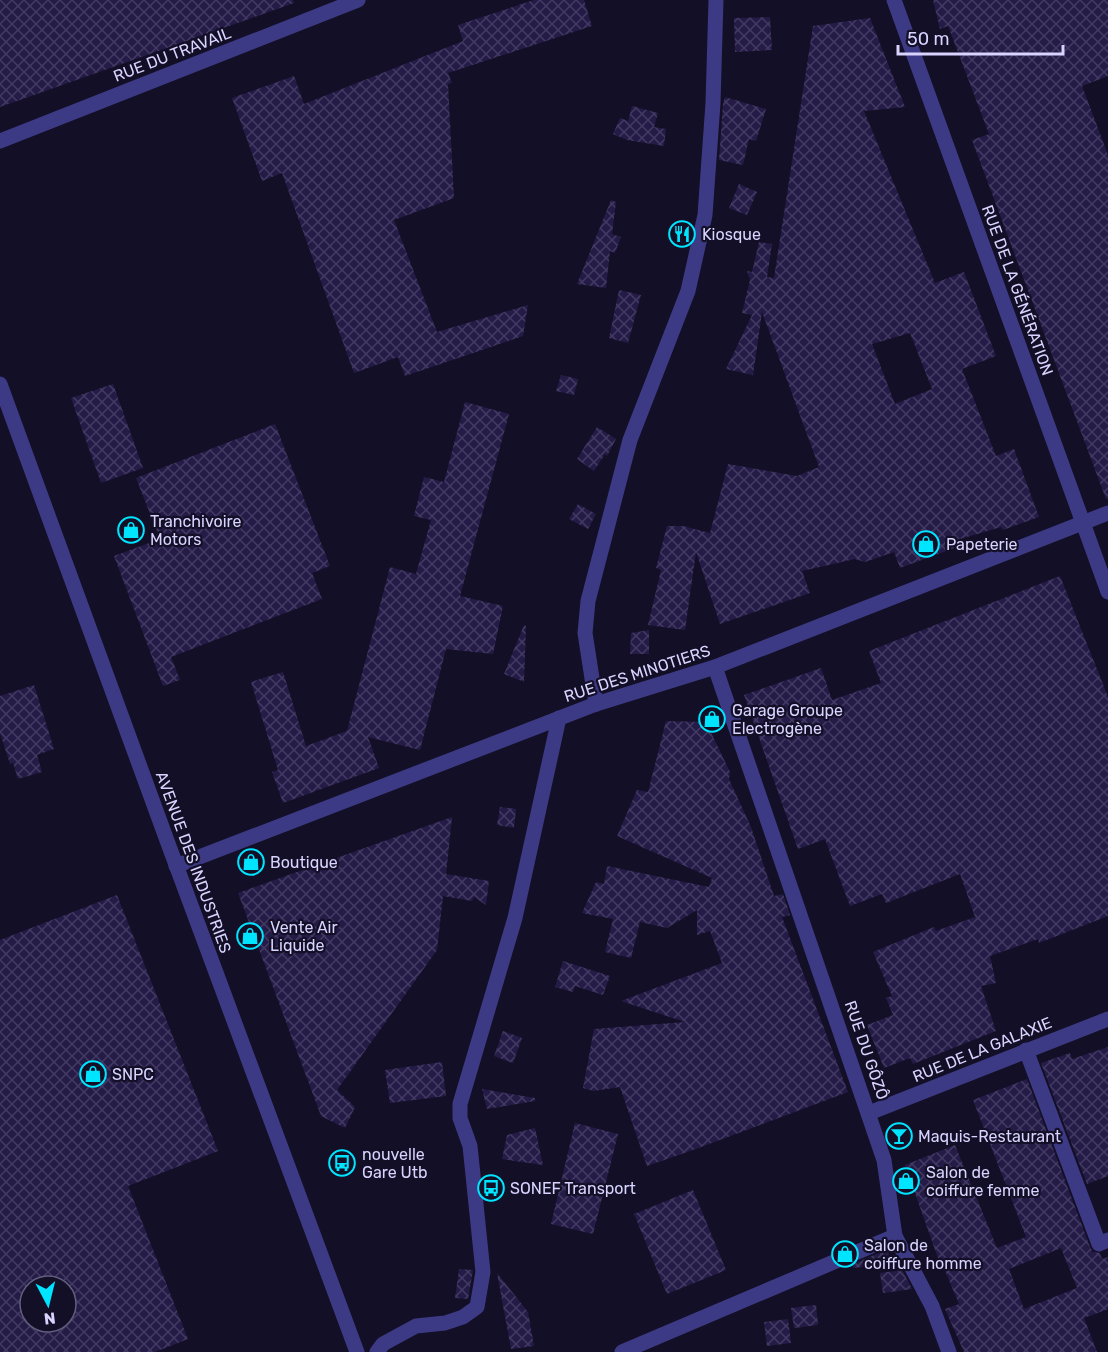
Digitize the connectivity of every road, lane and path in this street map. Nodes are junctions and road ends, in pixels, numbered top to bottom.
1 (358, 0) edge
2 (716, 0) edge
3 (894, 0) edge
4 (0, 141) edge
5 (0, 384) edge
6 (1108, 513) edge
7 (1083, 522) junction
8 (1108, 592) edge
9 (715, 667) junction
10 (596, 704) junction
11 (559, 718) junction
12 (176, 866) junction
13 (1108, 1019) edge
14 (1026, 1050) junction
15 (869, 1113) junction
16 (895, 1236) junction
17 (1108, 1240) edge
18 (357, 1352) edge
19 (377, 1352) edge
20 (621, 1352) edge
21 (949, 1352) edge

1 - 4 street, RUE DU TRAVAIL
2 - 10 street
3 - 7 street, RUE DE LA GÉNÉRATION
5 - 12 street, AVENUE DES INDUSTRIES
6 - 7 street, RUE DES MINOTIERS
7 - 8 street, RUE DE LA GÉNÉRATION
7 - 9 street, RUE DES MINOTIERS
9 - 10 street, RUE DES MINOTIERS
9 - 15 street, RUE DU GÔZÔ
10 - 11 street, RUE DES MINOTIERS
11 - 12 street, RUE DES MINOTIERS
11 - 19 street
12 - 18 street, AVENUE DES INDUSTRIES
13 - 14 street, RUE DE LA GALAXIE
14 - 15 street, RUE DE LA GALAXIE
14 - 17 street
15 - 16 street, RUE DU GÔZÔ
16 - 20 street
16 - 21 street, RUE DU GÔZÔ

